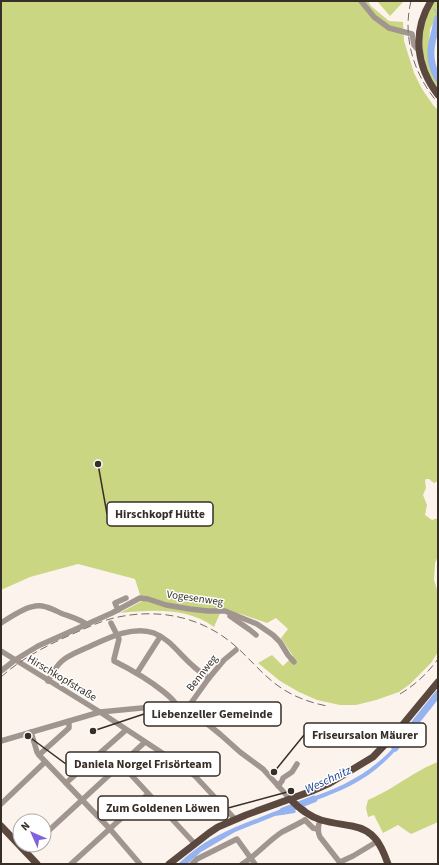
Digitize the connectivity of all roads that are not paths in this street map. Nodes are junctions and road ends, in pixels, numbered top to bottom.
1 (361, 1) edge
2 (430, 3) edge
3 (419, 51) junction
4 (438, 95) edge
5 (126, 598) dead end
6 (118, 610) junction
7 (230, 613) junction
8 (1, 623) edge
9 (111, 623) dead end
10 (86, 624) junction
11 (117, 635) junction
12 (256, 635) dead end
13 (160, 637) junction
14 (236, 650) dead end
15 (1, 652) edge
16 (15, 660) junction
17 (294, 662) dead end
18 (1, 671) edge
19 (137, 672) junction
20 (209, 678) junction
21 (48, 681) junction
22 (438, 682) edge
23 (177, 706) junction
24 (186, 710) junction
25 (100, 712) junction
26 (69, 721) junction
27 (126, 730) junction
28 (31, 732) junction
29 (1, 741) edge
30 (145, 742) junction
31 (40, 755) junction
32 (45, 762) junction
33 (121, 764) junction
34 (297, 764) dead end
35 (66, 783) junction
36 (278, 786) junction
37 (148, 794) junction
38 (304, 796) junction
39 (82, 800) junction
40 (291, 800) junction
41 (1, 804) edge
42 (305, 814) junction
43 (235, 819) junction
44 (320, 820) junction
45 (1, 826) edge
46 (52, 828) edge
47 (110, 829) junction
48 (317, 829) junction
49 (12, 838) edge
50 (378, 841) junction
51 (195, 844) junction
52 (26, 853) edge
53 (251, 858) junction
54 (340, 863) edge
55 (37, 864) edge
56 (71, 864) edge
57 (140, 864) edge
58 (169, 864) edge
59 (192, 864) edge
60 (242, 864) edge
61 (255, 864) edge
62 (388, 864) edge

1 - 3 street
2 - 3 main road
3 - 4 main road
5 - 6 street
6 - 7 street, Vogesenweg
6 - 10 street
7 - 12 street
7 - 17 street, Vogesenweg
8 - 10 street
9 - 11 street
10 - 16 street
11 - 13 street
11 - 19 street
11 - 21 street
13 - 19 street
13 - 20 street
14 - 20 street, Bennweg
15 - 16 street, Hirschkopfstraße
16 - 18 street
16 - 21 street, Hirschkopfstraße
19 - 23 street
20 - 24 street, Bennweg
21 - 25 street, Hirschkopfstraße
22 - 38 main road
23 - 24 street
23 - 25 street
24 - 36 street
25 - 26 street
25 - 27 street, Hirschkopfstraße
26 - 28 street
26 - 31 street
27 - 30 street, Hirschkopfstraße
27 - 35 street
28 - 29 street
28 - 31 street
30 - 33 street
30 - 43 street, Hirschkopfstraße
31 - 32 street
32 - 35 street
32 - 41 street
33 - 37 street
33 - 39 street
34 - 36 street
35 - 39 street
36 - 40 street
37 - 47 street
37 - 51 street
38 - 40 main road
38 - 42 main road
39 - 46 street
39 - 47 street
40 - 42 main road
40 - 43 main road
42 - 44 main road
42 - 48 street
42 - 53 street
43 - 51 main road
44 - 48 street
44 - 50 main road
45 - 49 main road
47 - 56 street
47 - 57 street
48 - 54 street
50 - 54 street
50 - 62 main road
51 - 58 main road
52 - 55 main road
53 - 59 street
53 - 60 street
53 - 61 street

